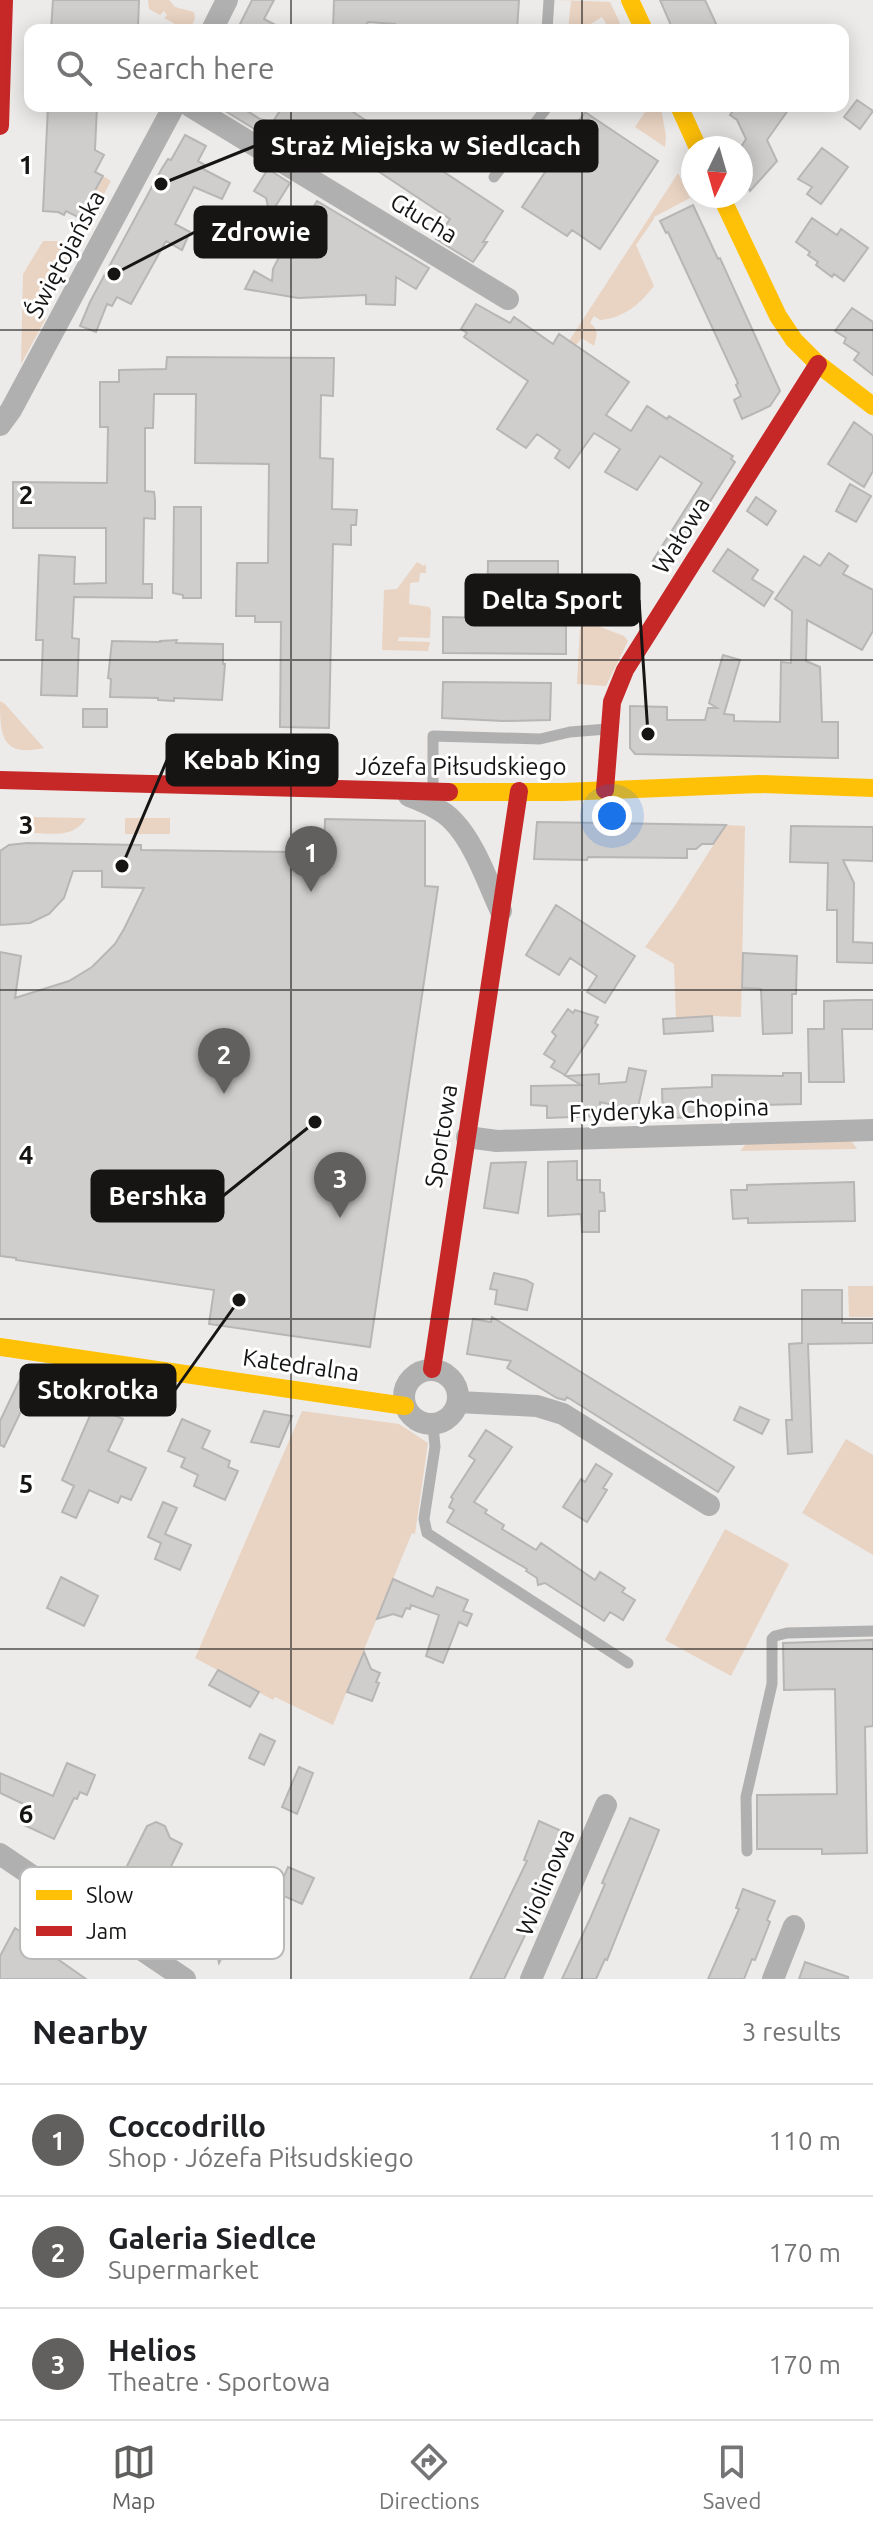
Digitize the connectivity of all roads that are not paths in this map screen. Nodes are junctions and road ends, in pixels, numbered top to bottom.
1 (4, 0) edge
2 (549, 0) edge
3 (630, 0) edge
4 (225, 1) edge
5 (215, 24) edge
6 (547, 24) edge
7 (639, 24) edge
8 (171, 112) edge
9 (200, 112) edge
10 (543, 112) edge
11 (682, 112) edge
12 (0, 126) edge
13 (693, 136) edge
14 (494, 177) dead end
15 (727, 208) edge
16 (508, 299) dead end
17 (818, 364) junction
18 (873, 406) edge
19 (0, 425) edge
20 (608, 729) junction
21 (0, 780) edge
22 (873, 788) edge
23 (605, 790) junction
24 (433, 791) junction
25 (519, 791) junction
26 (397, 792) junction
27 (501, 911) junction
28 (873, 1130) edge
29 (467, 1137) junction
30 (0, 1347) edge
31 (432, 1369) junction
32 (458, 1402) junction
33 (405, 1406) junction
34 (433, 1425) junction
35 (709, 1505) dead end
36 (873, 1631) edge
37 (628, 1663) dead end
38 (606, 1805) dead end
39 (747, 1851) dead end
40 (0, 1854) edge
41 (20, 1868) edge
42 (794, 1926) dead end
43 (155, 1959) edge
44 (185, 1979) edge
45 (531, 1979) edge
46 (773, 1979) edge

1 - 12 street
2 - 6 lane
3 - 7 street
4 - 5 street
8 - 19 street, Świętojańska
9 - 16 street, Głucha
10 - 14 lane
11 - 13 street
15 - 17 street
17 - 18 street
17 - 20 street, Wałowa
20 - 23 street, Wałowa
20 - 24 lane
21 - 26 street, Józefa Piłsudskiego
22 - 23 street, Józefa Piłsudskiego
23 - 25 street, Józefa Piłsudskiego
24 - 25 street, Józefa Piłsudskiego
24 - 26 street, Józefa Piłsudskiego
25 - 27 street, Sportowa
26 - 27 street
27 - 29 street, Sportowa
28 - 29 street, Fryderyka Chopina
29 - 31 street, Sportowa
30 - 33 street, Katedralna
31 - 32 street
31 - 33 street
32 - 34 street
32 - 35 street
33 - 34 street
34 - 37 lane
36 - 39 lane
38 - 45 street, Wiolinowa
40 - 41 street
42 - 46 street
43 - 44 street

